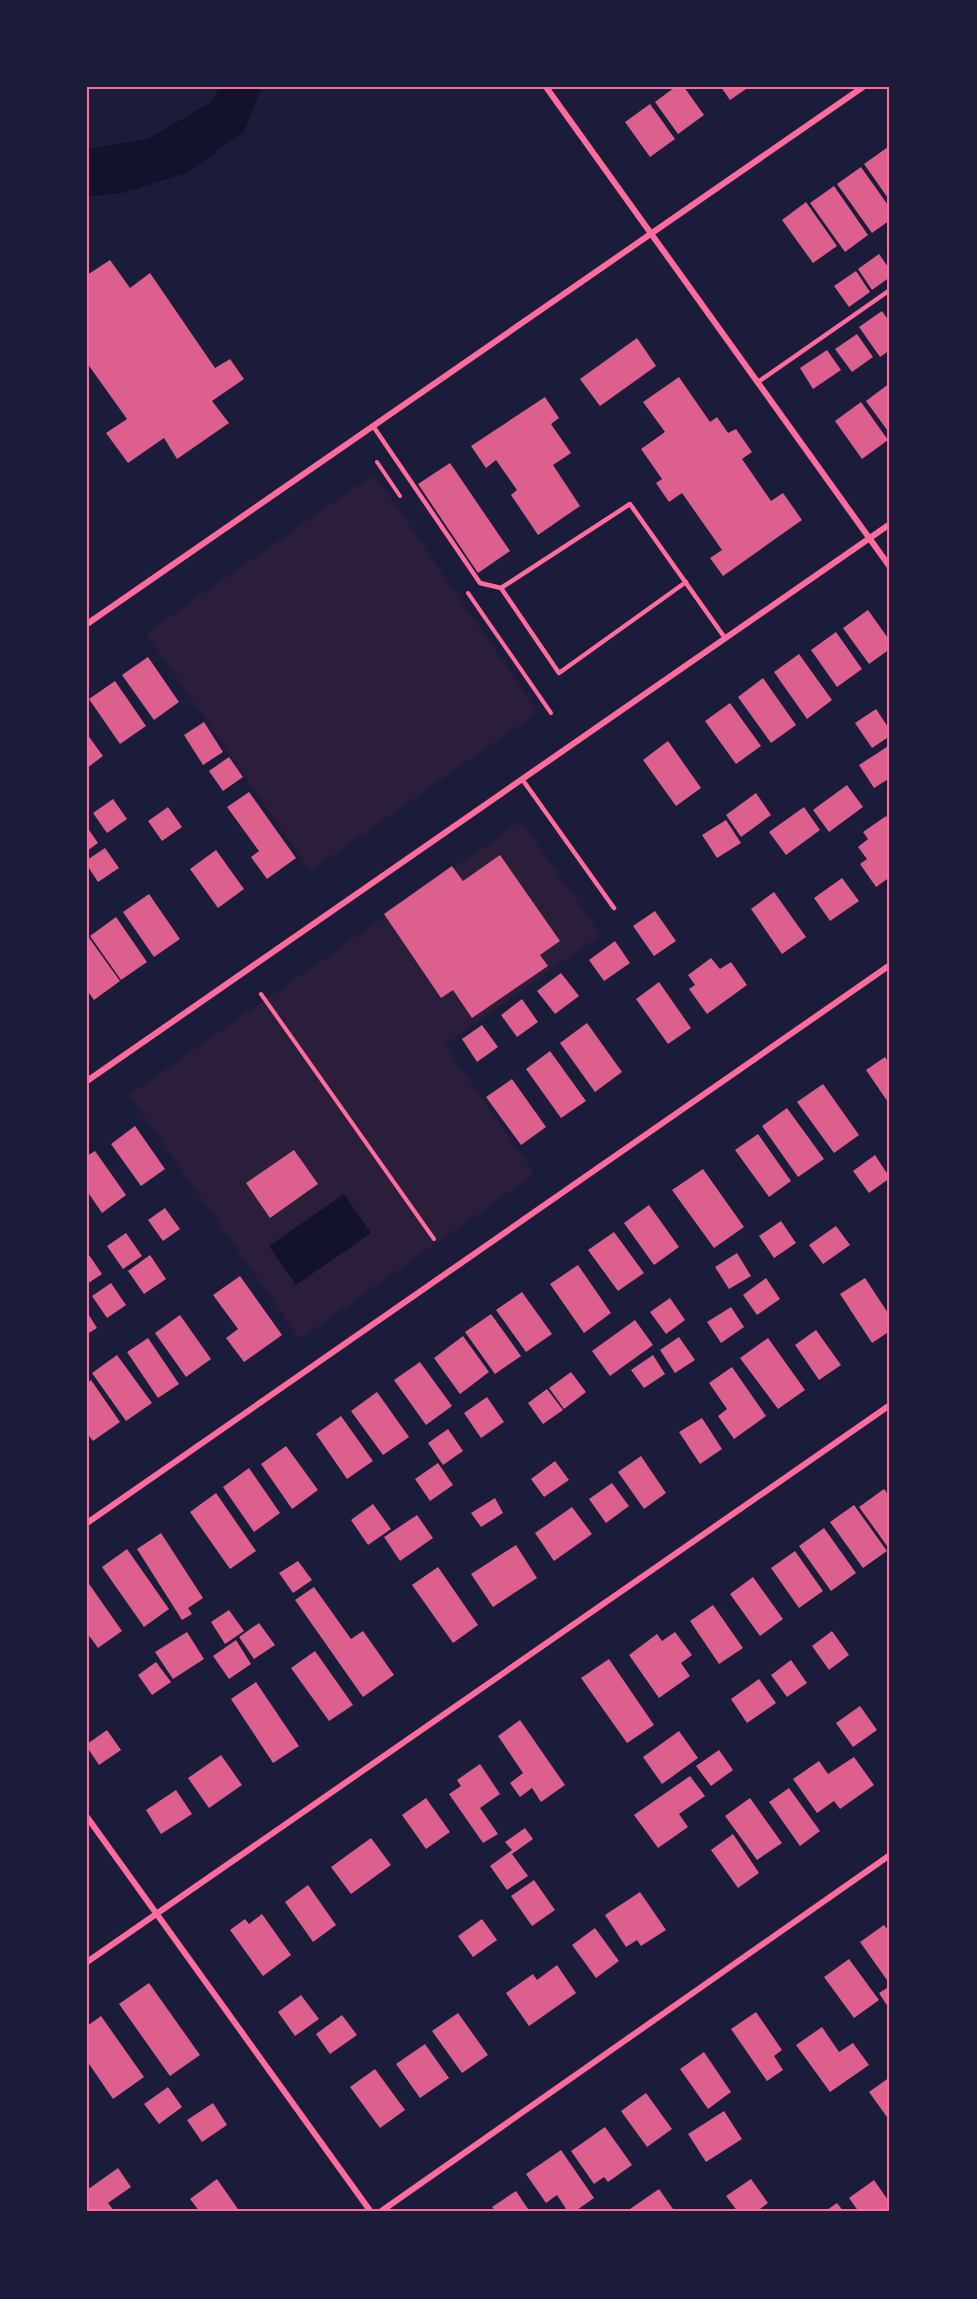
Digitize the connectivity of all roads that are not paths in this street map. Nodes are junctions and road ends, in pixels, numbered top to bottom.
1 (546, 87) edge
2 (863, 87) edge
3 (651, 234) junction
4 (890, 290) edge
5 (758, 382) junction
6 (373, 426) junction
7 (890, 524) edge
8 (869, 538) junction
9 (890, 567) edge
10 (686, 582) junction
11 (501, 588) junction
12 (87, 624) edge
13 (725, 638) junction
14 (522, 779) junction
15 (614, 908) dead end
16 (890, 965) edge
17 (87, 1081) edge
18 (890, 1405) edge
19 (87, 1523) edge
20 (87, 1817) edge
21 (890, 1855) edge
22 (156, 1913) junction
23 (87, 1962) edge
24 (371, 2212) edge
25 (380, 2212) edge

1 - 3 street
2 - 3 street
3 - 5 street
3 - 6 street
4 - 5 lane
5 - 8 street
6 - 11 lane
6 - 12 street
7 - 8 street
8 - 9 street
8 - 13 street
10 - 11 lane
10 - 11 lane
10 - 13 lane
13 - 14 street
14 - 15 lane
14 - 17 street
16 - 19 street
18 - 22 street
20 - 22 street
21 - 25 street
22 - 23 street
22 - 24 street

